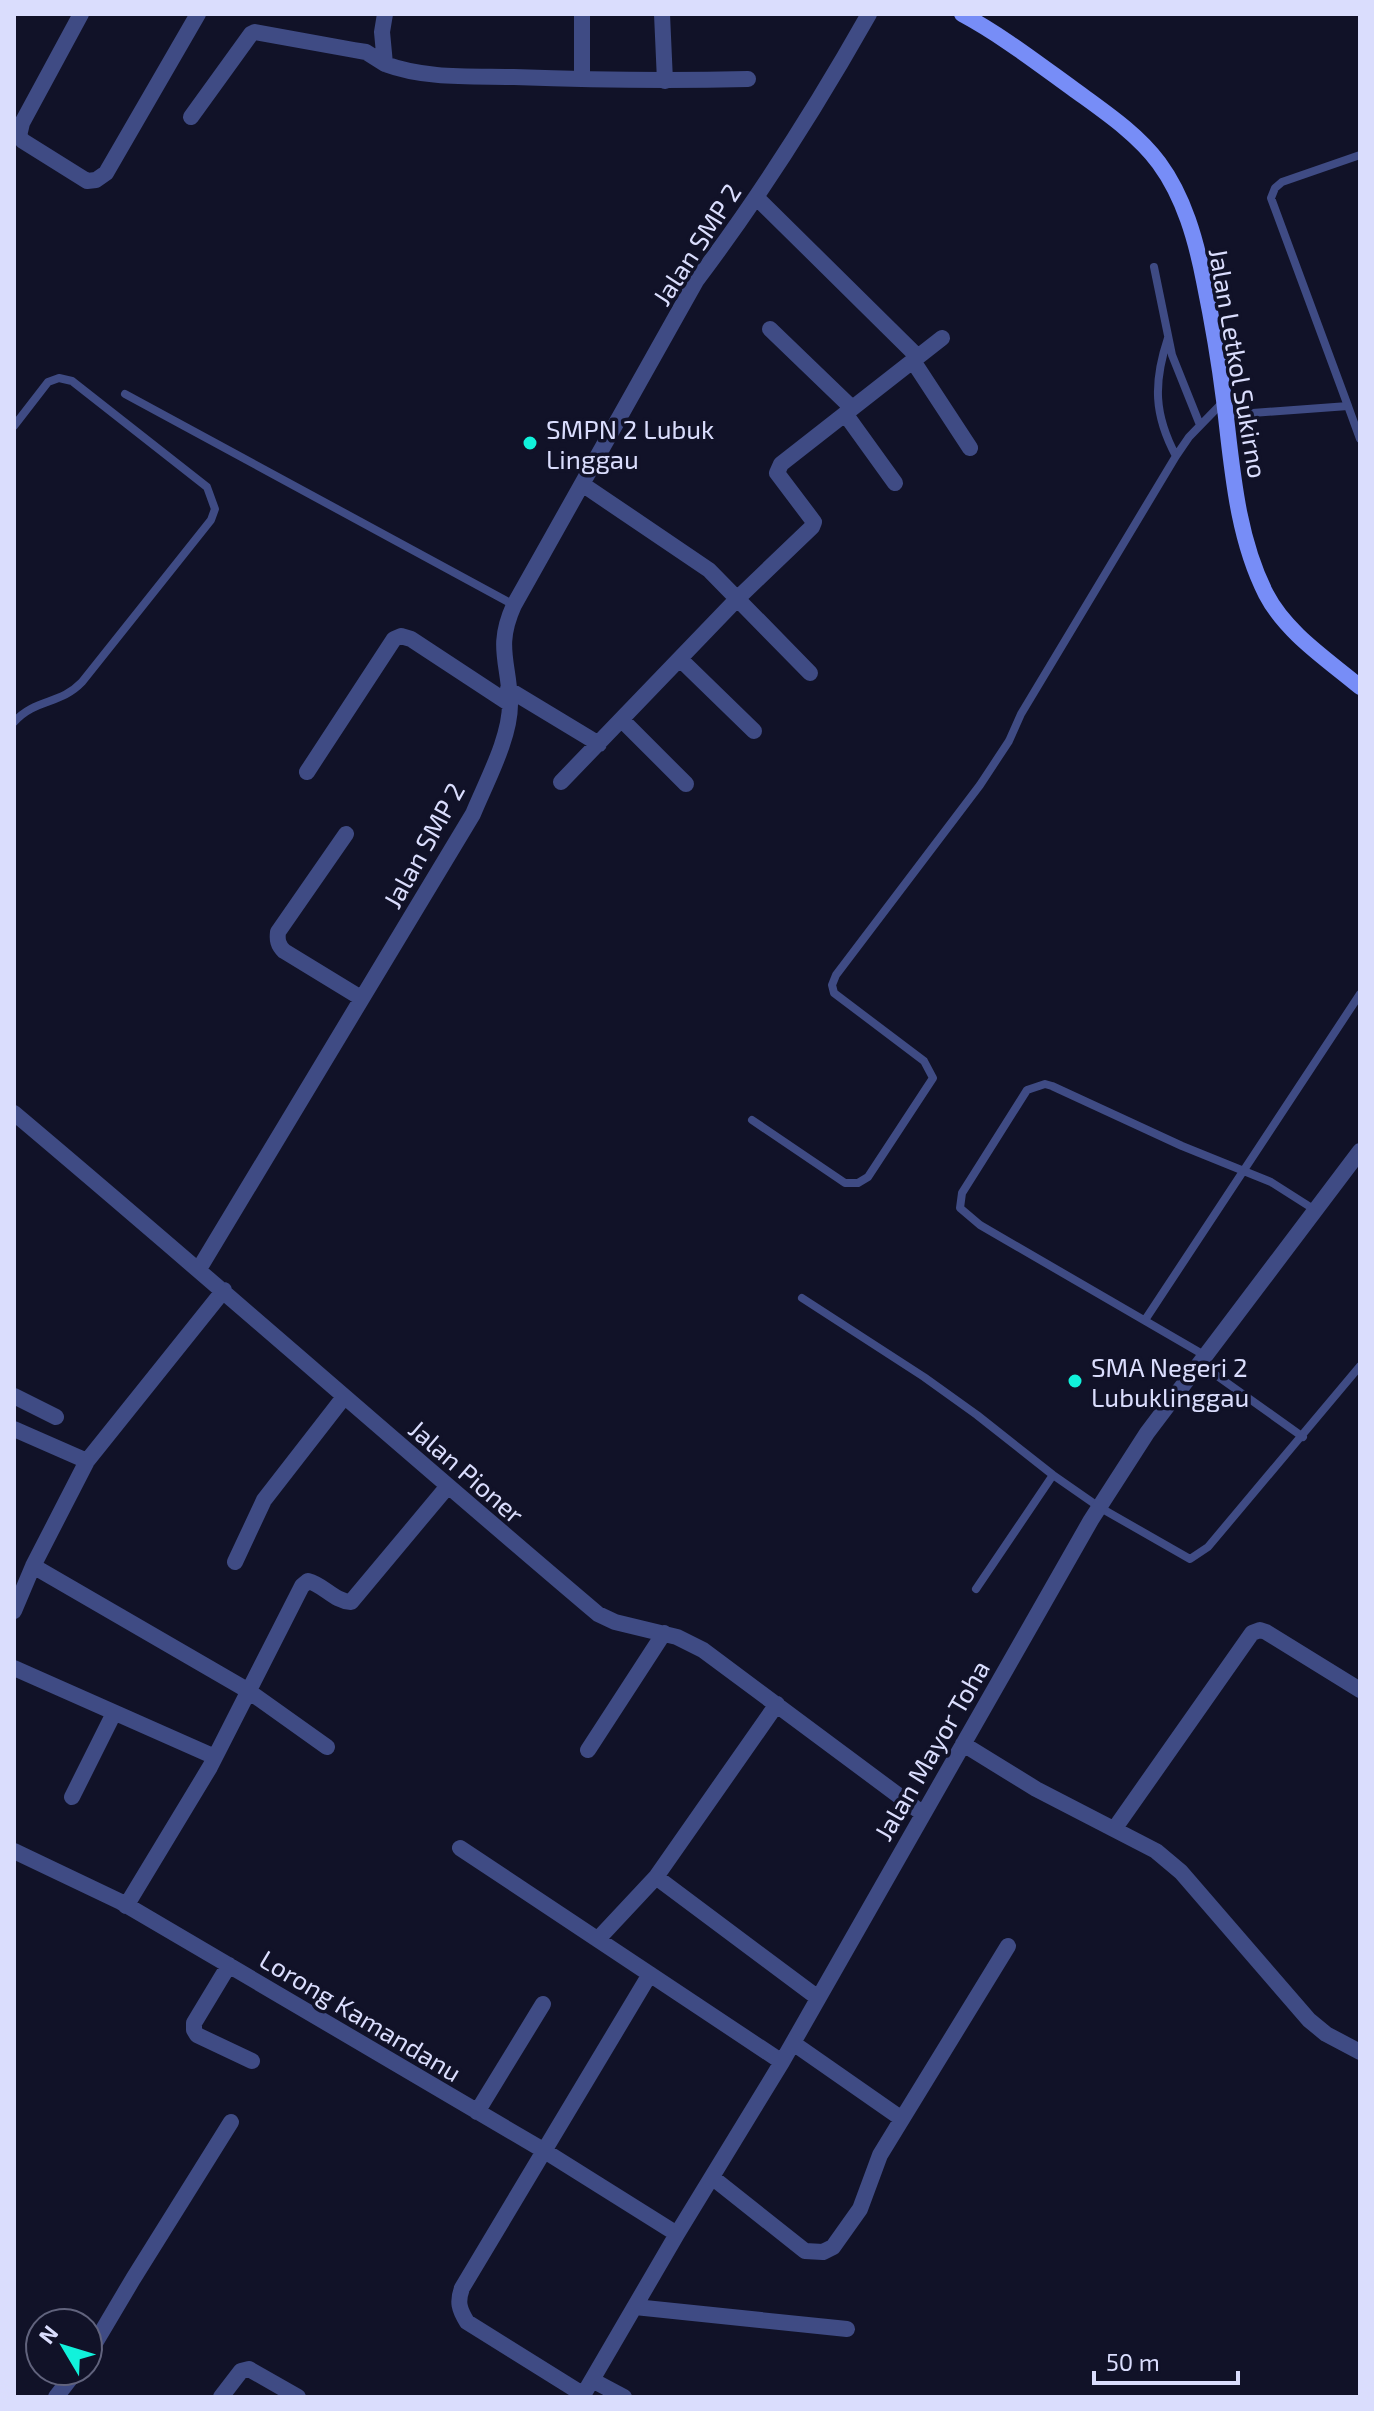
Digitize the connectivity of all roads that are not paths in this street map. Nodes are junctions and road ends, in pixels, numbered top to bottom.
1 (81, 14) edge
2 (198, 14) edge
3 (385, 14) edge
4 (582, 14) edge
5 (662, 14) edge
6 (869, 14) edge
7 (962, 14) edge
8 (385, 64) junction
9 (582, 79) junction
10 (748, 79) dead end
11 (665, 81) junction
12 (191, 117) dead end
13 (1360, 155) edge
14 (756, 197) junction
15 (1154, 267) dead end
16 (770, 329) dead end
17 (1168, 337) junction
18 (942, 338) dead end
19 (916, 359) junction
20 (125, 394) dead end
21 (1348, 406) junction
22 (1225, 408) junction
23 (849, 411) junction
24 (1200, 425) junction
25 (14, 426) edge
26 (1360, 439) edge
27 (970, 448) dead end
28 (1176, 456) junction
29 (895, 483) dead end
30 (582, 484) junction
31 (739, 597) junction
32 (514, 605) junction
33 (681, 660) junction
34 (810, 673) dead end
35 (1360, 687) edge
36 (509, 696) junction
37 (622, 720) junction
38 (14, 722) edge
39 (754, 731) dead end
40 (599, 744) junction
41 (307, 772) dead end
42 (561, 782) dead end
43 (686, 784) dead end
44 (346, 834) dead end
45 (1360, 994) edge
46 (361, 998) junction
47 (14, 1113) edge
48 (752, 1120) dead end
49 (1360, 1151) edge
50 (1241, 1170) junction
51 (1316, 1211) junction
52 (199, 1269) junction
53 (224, 1290) junction
54 (802, 1298) dead end
55 (1145, 1320) junction
56 (1202, 1359) junction
57 (1360, 1366) edge
58 (14, 1396) edge
59 (344, 1397) junction
60 (56, 1417) dead end
61 (14, 1429) edge
62 (1303, 1437) junction
63 (87, 1461) junction
64 (1053, 1475) junction
65 (448, 1486) junction
66 (1099, 1507) junction
67 (235, 1562) dead end
68 (33, 1566) junction
69 (976, 1589) dead end
70 (14, 1611) edge
71 (664, 1633) junction
72 (14, 1668) edge
73 (247, 1690) junction
74 (1360, 1690) edge
75 (777, 1704) junction
76 (114, 1713) junction
77 (963, 1744) junction
78 (327, 1747) dead end
79 (588, 1750) dead end
80 (215, 1757) junction
81 (72, 1797) dead end
82 (922, 1813) junction
83 (1115, 1828) junction
84 (460, 1848) dead end
85 (14, 1851) edge
86 (656, 1877) junction
87 (126, 1906) junction
88 (598, 1939) junction
89 (1008, 1946) dead end
90 (229, 1965) junction
91 (650, 1974) junction
92 (818, 1998) junction
93 (543, 2004) dead end
94 (793, 2043) junction
95 (1360, 2052) edge
96 (252, 2061) dead end
97 (782, 2062) junction
98 (477, 2112) junction
99 (902, 2119) junction
100 (231, 2122) dead end
101 (543, 2150) junction
102 (713, 2178) junction
103 (677, 2234) junction
104 (635, 2307) junction
105 (104, 2329) edge
106 (847, 2329) dead end
107 (586, 2391) edge
108 (221, 2397) edge
109 (298, 2397) edge
110 (624, 2397) edge

1 - 2 street
3 - 8 street
4 - 9 street
5 - 11 street
6 - 14 street, Jalan SMP 2
7 - 22 main road, Jalan Letkol Sukirno
8 - 9 street
8 - 12 street
9 - 11 street
10 - 11 street
13 - 21 lane
14 - 19 street
14 - 30 street, Jalan SMP 2
15 - 17 lane
16 - 23 street
17 - 24 lane
17 - 28 lane
18 - 19 street
19 - 23 street
19 - 27 street
20 - 32 lane
21 - 22 lane
21 - 26 lane
22 - 24 lane
22 - 35 main road, Jalan Letkol Sukirno
23 - 29 street
23 - 31 street
24 - 28 lane
25 - 38 lane
28 - 48 lane
30 - 31 street
30 - 32 street, Jalan SMP 2
31 - 33 street
31 - 34 street
32 - 36 street, Jalan SMP 2
33 - 37 street
33 - 39 street
36 - 40 street
36 - 41 street
36 - 46 street, Jalan SMP 2
37 - 40 street
37 - 43 street
40 - 42 street
44 - 46 street
45 - 50 lane
46 - 52 street, Jalan SMP 2
47 - 52 street, Jalan Pioner
49 - 51 street, Jalan Mayor Toha
50 - 51 lane
50 - 55 lane
50 - 55 lane
51 - 56 street, Jalan Mayor Toha
52 - 53 street, Jalan Pioner
53 - 59 street, Jalan Pioner
53 - 63 street
54 - 64 lane
55 - 56 lane
56 - 62 lane
56 - 66 street, Jalan Mayor Toha
57 - 62 lane
58 - 60 street
59 - 65 street, Jalan Pioner
59 - 67 street
61 - 63 street
62 - 66 lane
63 - 68 street
64 - 66 lane
64 - 69 lane
65 - 71 street, Jalan Pioner
65 - 73 street
66 - 77 street, Jalan Mayor Toha
68 - 70 street
68 - 73 street
71 - 75 street, Jalan Pioner
71 - 79 street
72 - 76 street
73 - 78 street
73 - 80 street
74 - 83 street
75 - 82 street, Jalan Pioner
75 - 86 street
76 - 80 street
76 - 81 street
77 - 82 street, Jalan Mayor Toha
77 - 83 street
80 - 87 street
82 - 92 street, Jalan Mayor Toha
83 - 95 street
84 - 88 street
85 - 87 street, Lorong Kamandanu
86 - 88 street
86 - 92 street
87 - 90 street, Lorong Kamandanu
88 - 91 street
89 - 99 street
90 - 96 street
90 - 98 street, Lorong Kamandanu
91 - 97 street
91 - 101 street
92 - 94 street, Jalan Mayor Toha
93 - 98 street
94 - 97 street, Jalan Mayor Toha
94 - 99 street
97 - 102 street, Jalan Mayor Toha
98 - 101 street, Lorong Kamandanu
99 - 102 street
100 - 105 street
101 - 103 street, Lorong Kamandanu
101 - 107 street
102 - 103 street, Jalan Mayor Toha
103 - 104 street, Jalan Mayor Toha
104 - 106 street
104 - 107 street, Jalan Mayor Toha
107 - 110 street
108 - 109 street

